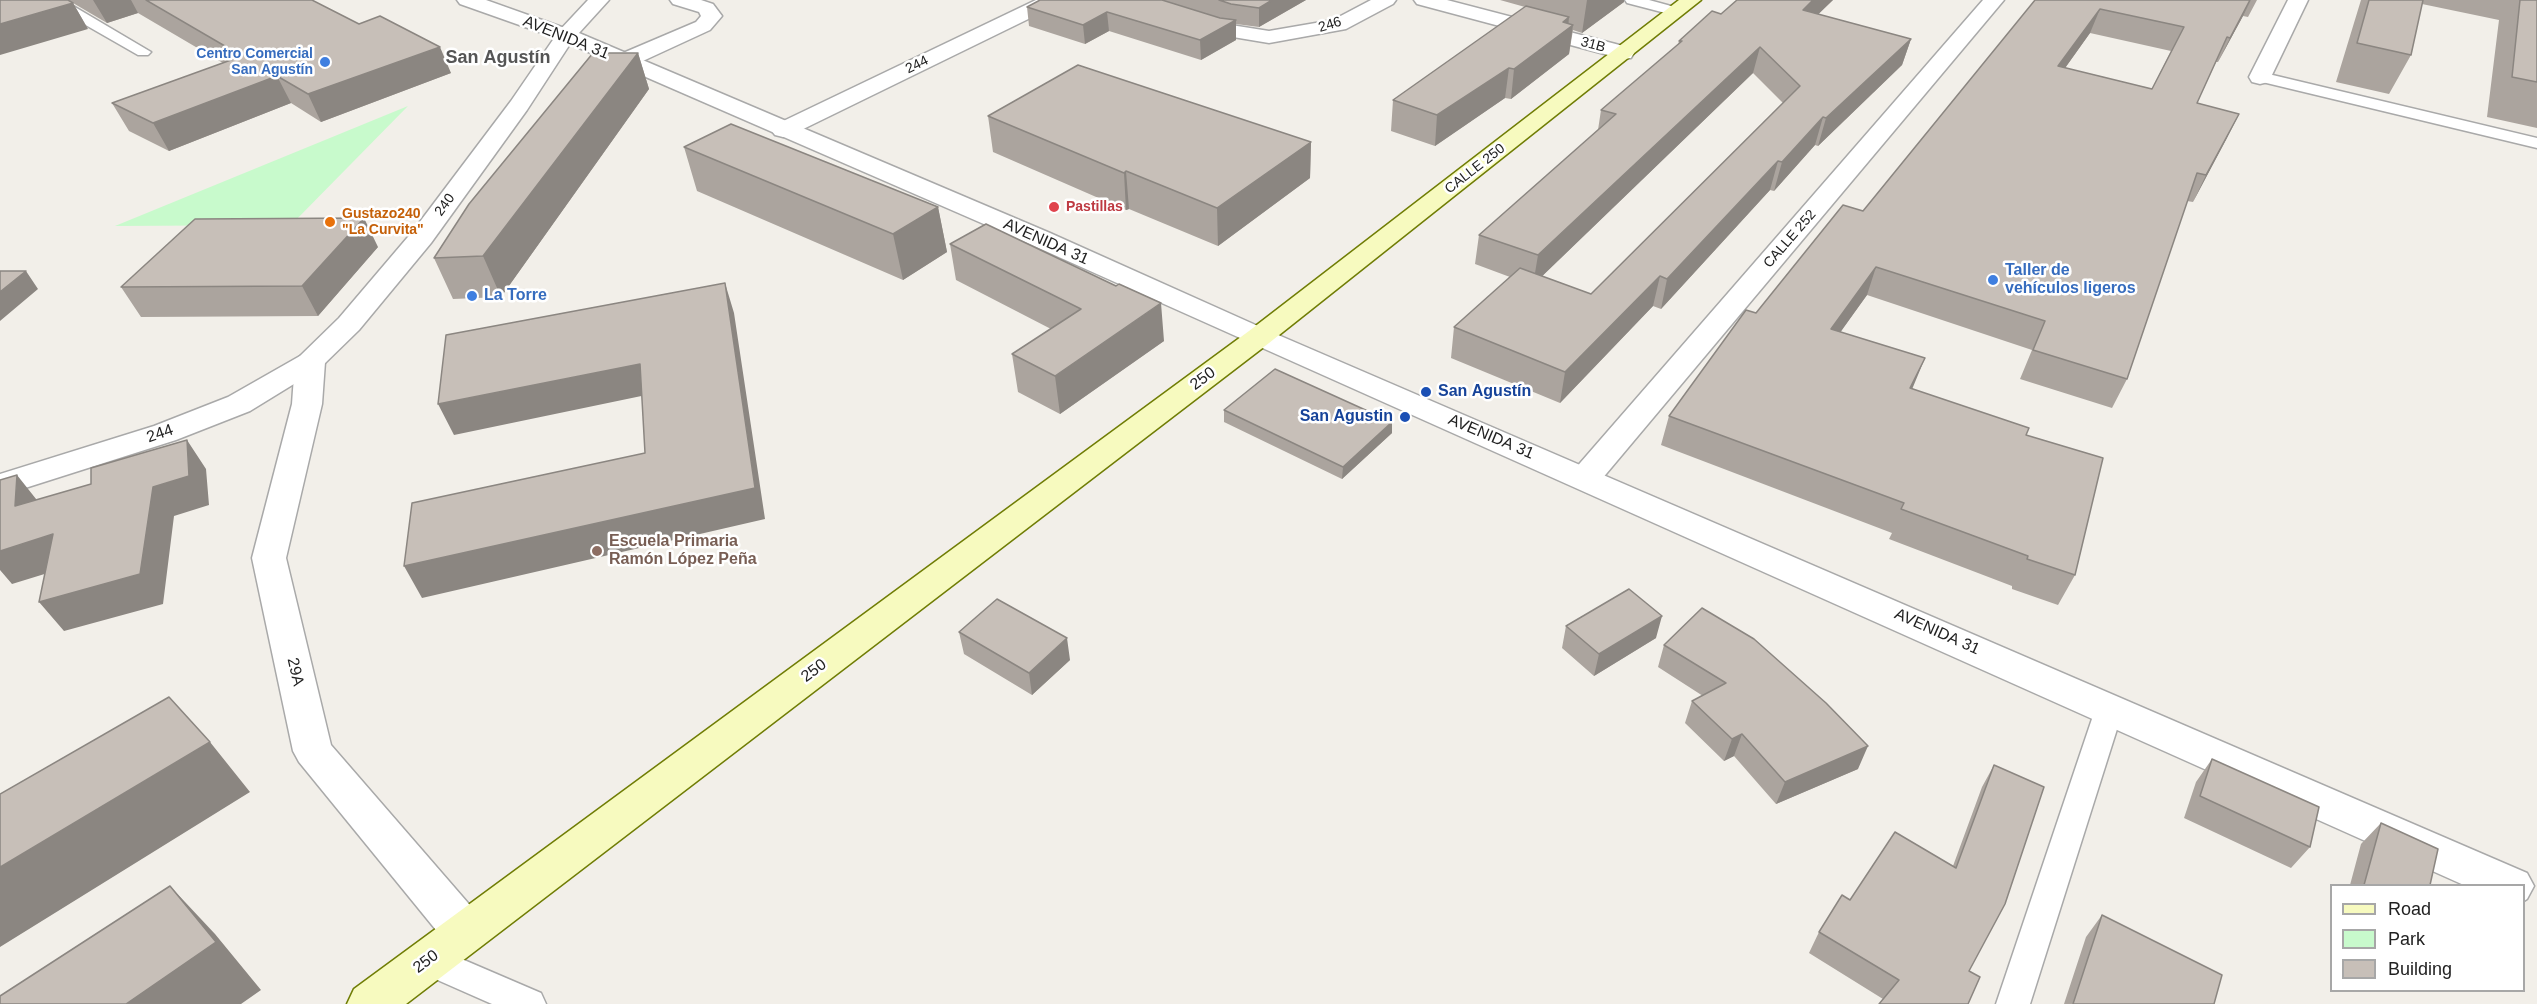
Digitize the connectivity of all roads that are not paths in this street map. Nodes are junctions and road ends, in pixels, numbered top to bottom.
1 (466, 0) edge
2 (599, 0) edge
3 (680, 0) edge
4 (1052, 0) edge
5 (1129, 0) edge
6 (1386, 0) edge
7 (1424, 0) edge
8 (1632, 0) edge
9 (1994, 0) edge
10 (2298, 0) edge
11 (57, 1) edge
12 (1684, 6) edge
13 (33, 8) edge
14 (566, 36) junction
15 (143, 52) dead end
16 (1623, 53) junction
17 (624, 61) junction
18 (2260, 77) joint
19 (783, 130) junction
20 (2537, 143) edge
21 (1259, 337) junction
22 (310, 363) junction
23 (1585, 478) junction
24 (0, 485) edge
25 (2110, 707) junction
26 (2510, 884) edge
27 (465, 932) junction
28 (429, 960) junction
29 (370, 1004) edge
30 (529, 1004) edge
31 (2013, 1004) edge

1 - 14 street, AVENIDA 31
2 - 14 street, 240
3 - 17 street
4 - 19 street, 244
5 - 6 street, 246
7 - 16 street, 31B
8 - 12 lane
9 - 23 street, CALLE 252
10 - 18 street
11 - 13 street
11 - 15 lane
12 - 16 main road, CALLE 250
14 - 17 street, AVENIDA 31
14 - 22 street, 240
16 - 21 main road, CALLE 250
17 - 19 street, AVENIDA 31
18 - 20 lane
19 - 21 street, AVENIDA 31
21 - 23 street, AVENIDA 31
21 - 27 main road, 250
22 - 24 street, 244
22 - 27 street, 29A
23 - 25 street, AVENIDA 31
25 - 26 street, AVENIDA 31
25 - 31 lane
27 - 28 main road, 250
28 - 29 main road, 250
28 - 30 lane

